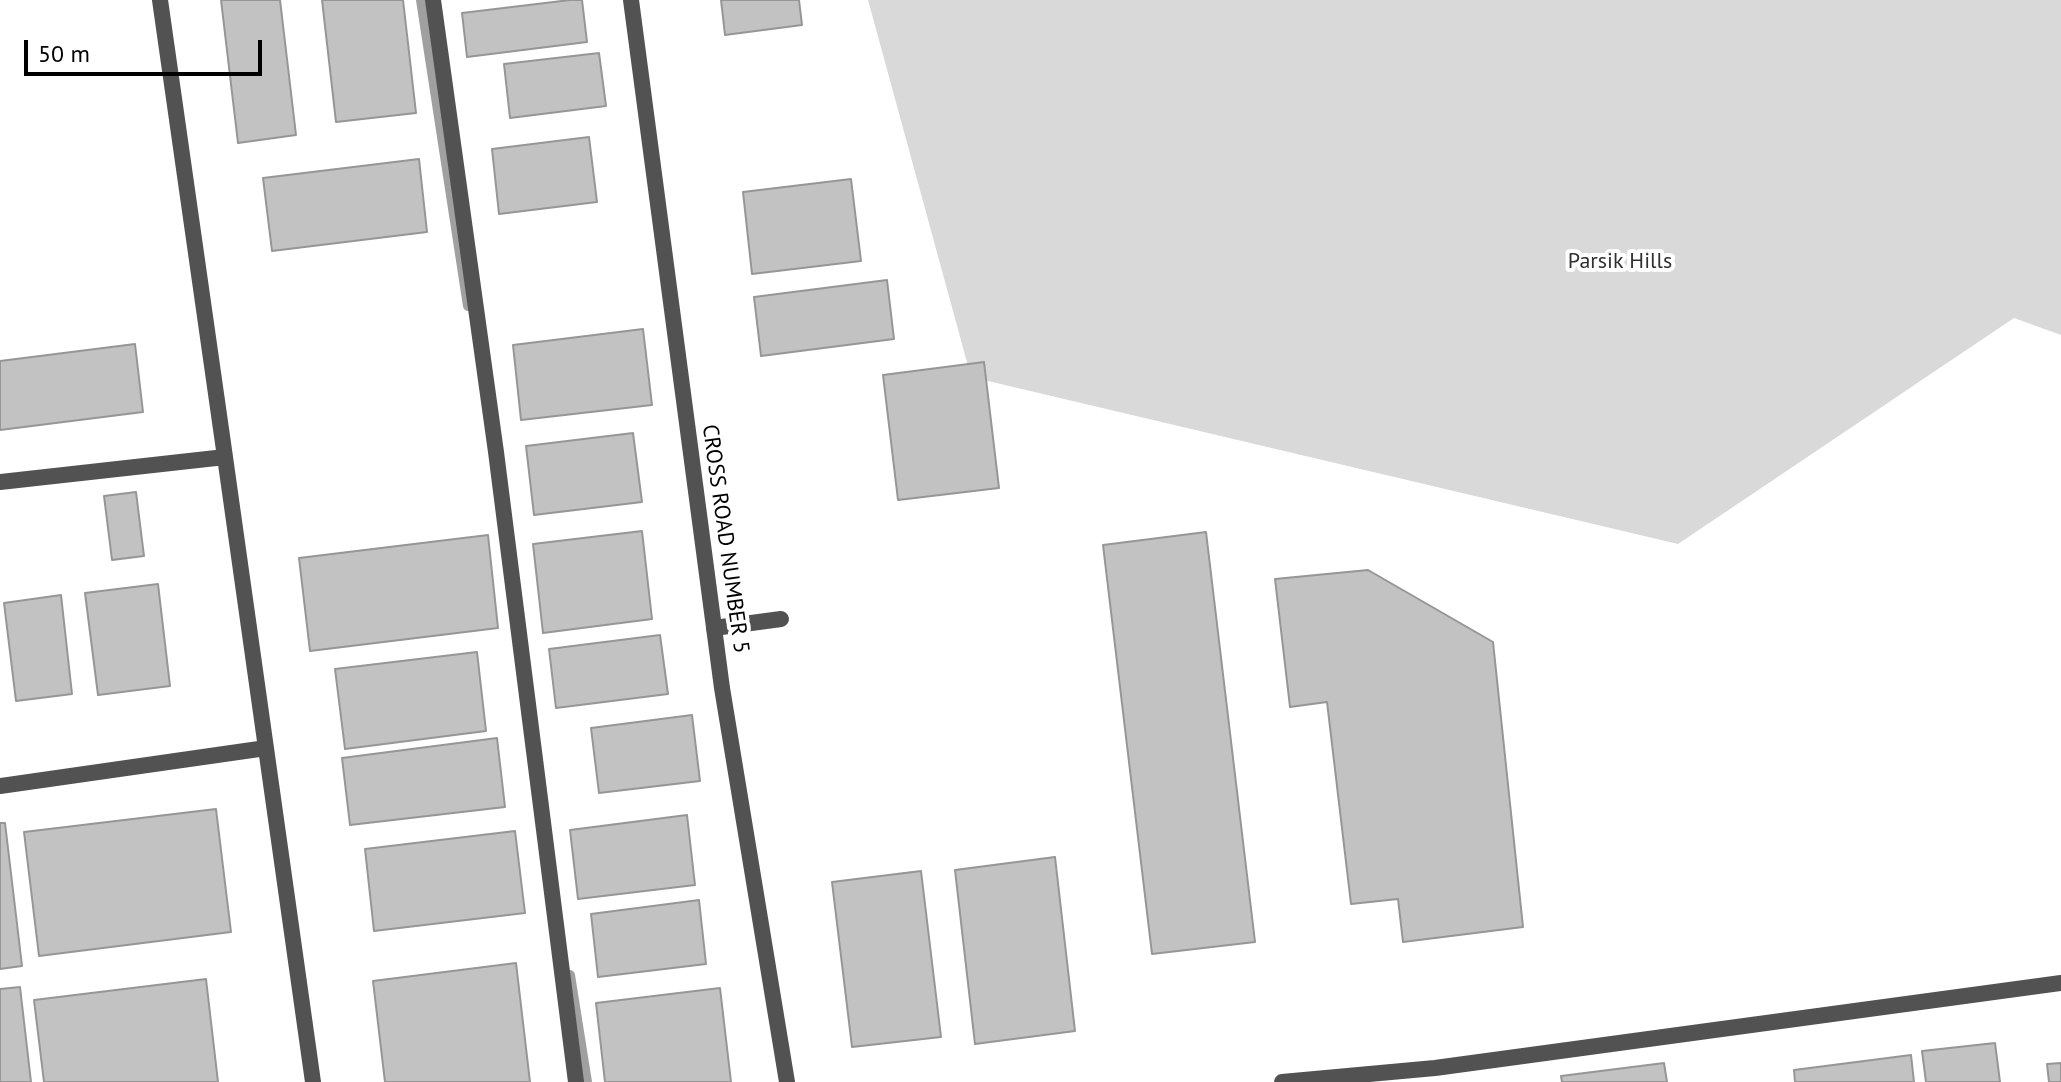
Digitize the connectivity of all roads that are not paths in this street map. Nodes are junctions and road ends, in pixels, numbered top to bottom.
1 (160, 0) edge
2 (433, 0) edge
3 (631, 0) edge
4 (225, 457) junction
5 (0, 482) edge
6 (781, 619) dead end
7 (714, 628) junction
8 (266, 748) junction
9 (0, 786) edge
10 (2061, 983) edge
11 (313, 1082) edge
12 (576, 1082) edge
13 (787, 1082) edge
14 (1282, 1082) edge

1 - 4 street
2 - 12 street
3 - 7 street, CROSS ROAD NUMBER 5
4 - 5 street
4 - 8 street
6 - 7 street
7 - 13 street, CROSS ROAD NUMBER 5
8 - 9 street
8 - 11 street
10 - 14 street

